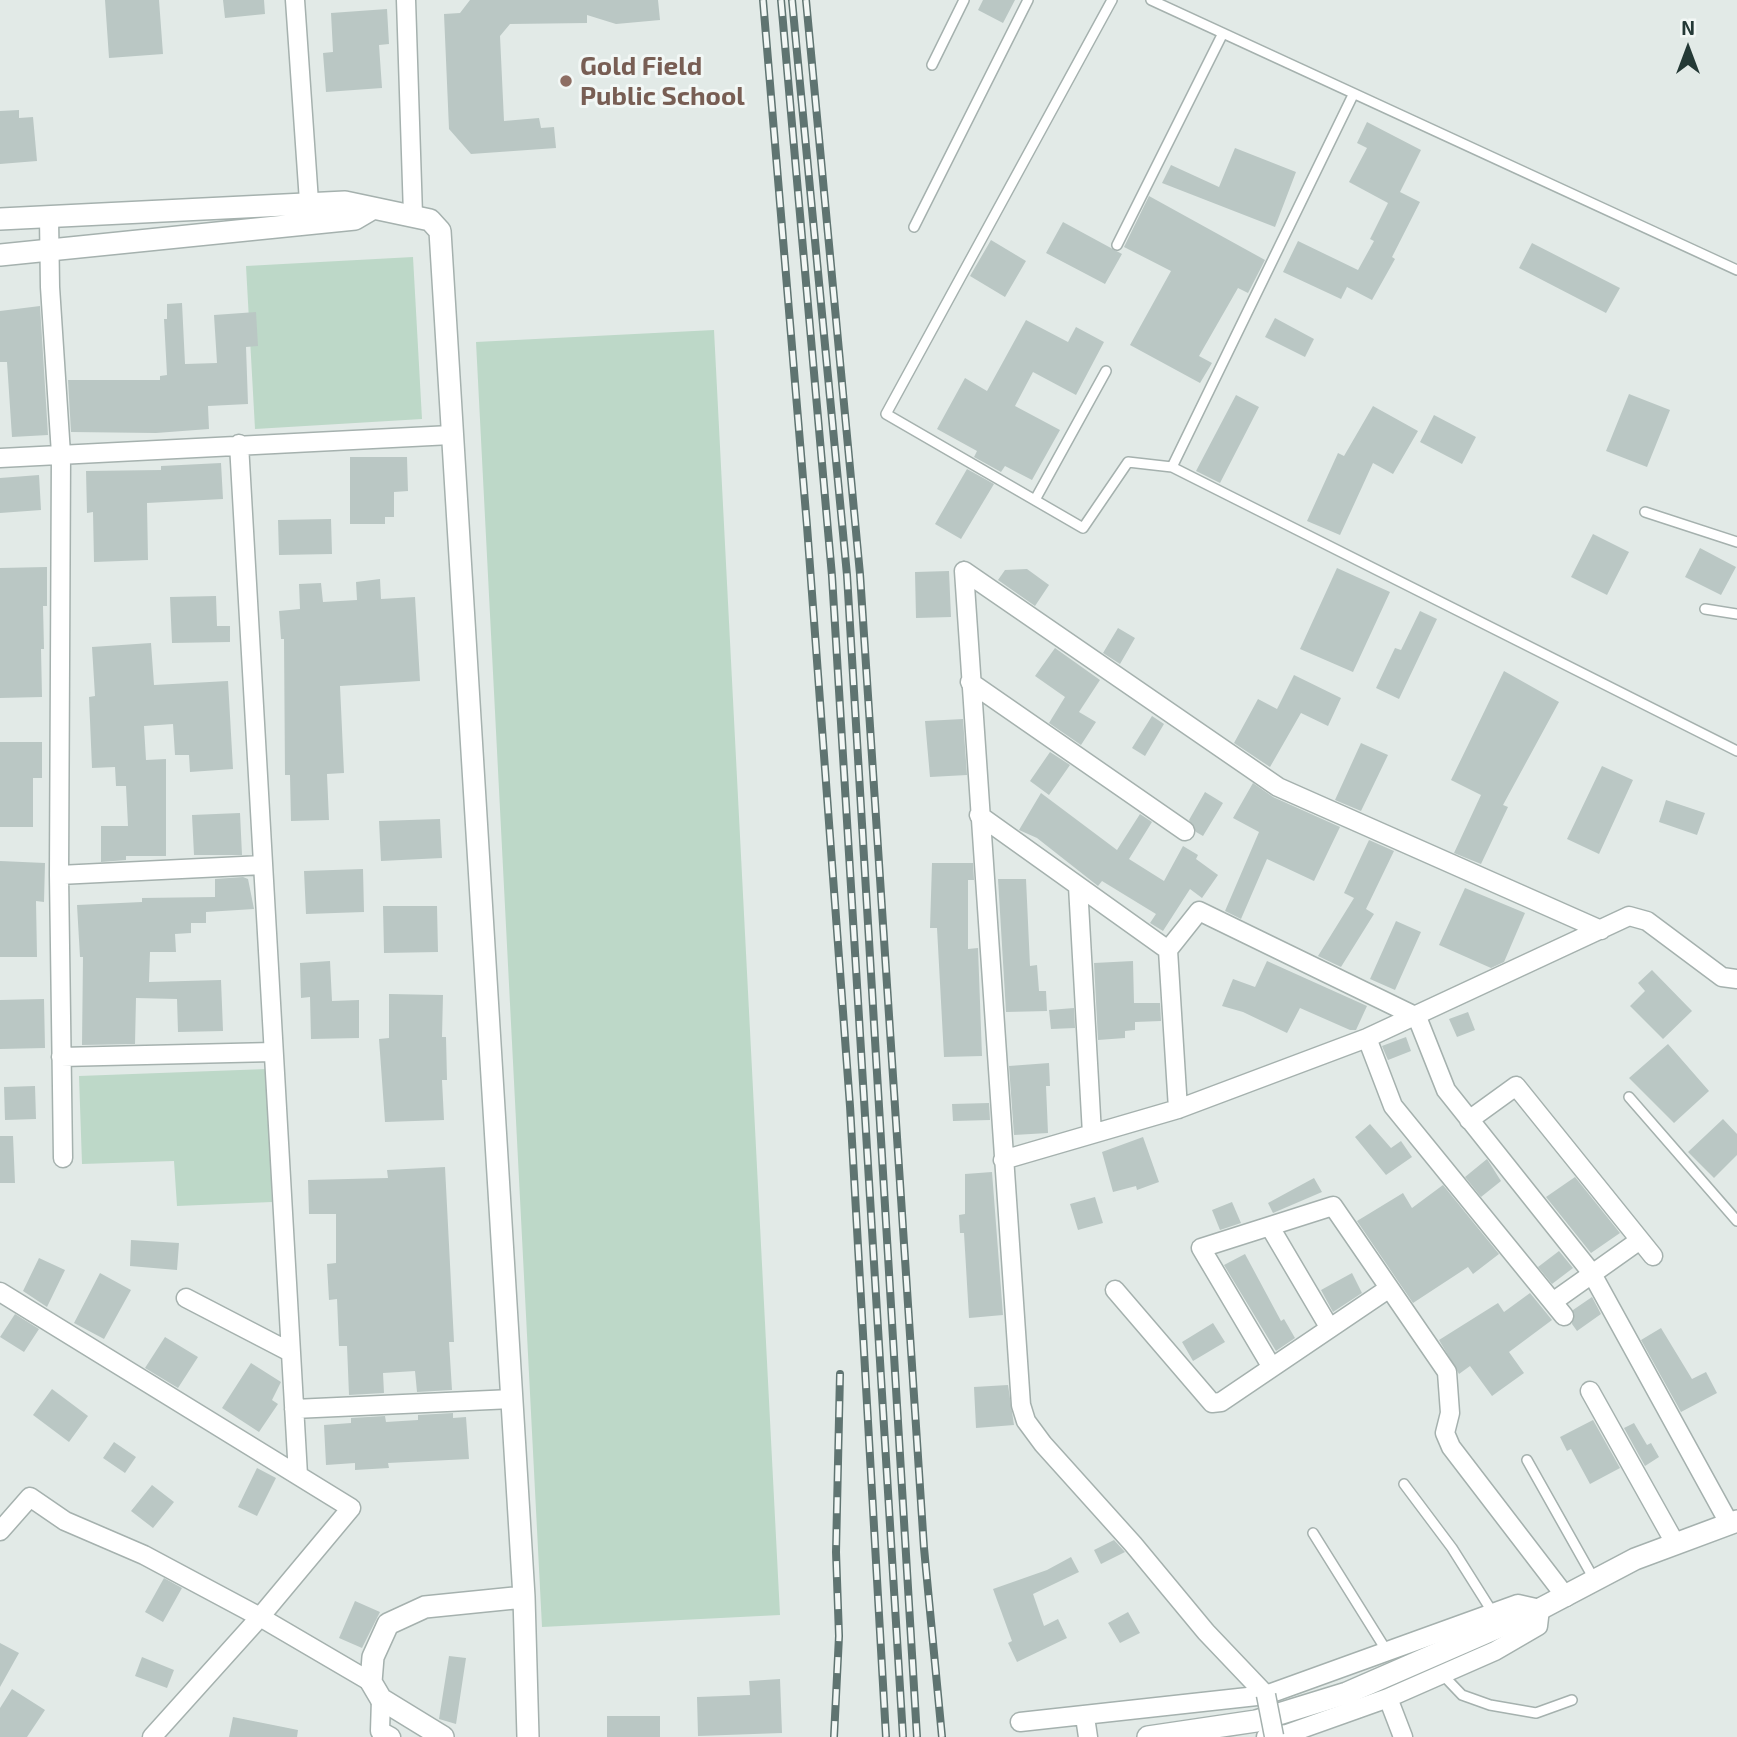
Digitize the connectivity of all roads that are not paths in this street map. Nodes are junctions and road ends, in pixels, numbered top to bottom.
1 (295, 0) edge
2 (406, 0) edge
3 (964, 0) edge
4 (1028, 0) edge
5 (1112, 0) edge
6 (1151, 0) edge
7 (1222, 35) junction
8 (932, 65) dead end
9 (1353, 95) junction
10 (311, 213) junction
11 (413, 215) junction
12 (49, 217) junction
13 (0, 219) edge
14 (914, 226) dead end
15 (1117, 245) dead end
16 (50, 252) junction
17 (0, 255) edge
18 (1737, 270) edge
19 (1106, 371) dead end
20 (451, 435) junction
21 (239, 444) junction
22 (61, 454) junction
23 (0, 458) edge
24 (1172, 467) junction
25 (1036, 498) junction
26 (1645, 512) dead end
27 (1737, 542) edge
28 (1705, 609) dead end
29 (1737, 614) edge
30 (970, 682) junction
31 (1737, 751) edge
32 (979, 815) junction
33 (1185, 831) dead end
34 (263, 865) junction
35 (59, 875) junction
36 (1078, 886) junction
37 (1601, 930) junction
38 (1167, 950) junction
39 (1737, 979) edge
40 (1417, 1017) junction
41 (1367, 1038) junction
42 (273, 1052) junction
43 (61, 1057) junction
44 (1629, 1097) dead end
45 (1178, 1109) junction
46 (1469, 1120) junction
47 (1091, 1134) junction
48 (63, 1158) dead end
49 (1003, 1160) junction
50 (1737, 1221) edge
51 (1270, 1227) junction
52 (1640, 1240) junction
53 (1653, 1256) dead end
54 (1591, 1272) junction
55 (1388, 1289) junction
56 (1115, 1290) dead end
57 (0, 1292) edge
58 (186, 1298) dead end
59 (1329, 1327) junction
60 (290, 1352) junction
61 (1272, 1366) junction
62 (1590, 1391) dead end
63 (512, 1399) junction
64 (294, 1409) junction
65 (1527, 1460) dead end
66 (298, 1475) junction
67 (1404, 1484) dead end
68 (1733, 1522) edge
69 (0, 1531) edge
70 (1313, 1533) dead end
71 (1675, 1543) junction
72 (1595, 1581) junction
73 (524, 1597) junction
74 (1566, 1597) junction
75 (1540, 1609) junction
76 (1493, 1613) junction
77 (260, 1617) junction
78 (1388, 1653) junction
79 (1442, 1674) junction
80 (376, 1690) junction
81 (1266, 1695) junction
82 (1388, 1698) junction
83 (1572, 1700) dead end
84 (1085, 1717) junction
85 (1020, 1722) dead end
86 (1297, 1734) edge
87 (152, 1737) edge
88 (391, 1737) edge
89 (443, 1737) edge
90 (528, 1737) edge
91 (1087, 1737) edge
92 (1148, 1737) edge
93 (1270, 1737) edge
94 (1403, 1737) edge

1 - 10 street
2 - 11 street
3 - 8 lane
4 - 14 lane
5 - 25 lane
6 - 7 lane
7 - 9 lane
7 - 15 lane
9 - 18 lane
9 - 24 lane
10 - 11 street
10 - 12 street
10 - 16 street
11 - 20 street
12 - 13 street
12 - 16 street
16 - 17 street
16 - 22 street
19 - 25 lane
20 - 21 street
20 - 63 street
21 - 22 street
21 - 34 street
22 - 23 street
22 - 35 street
24 - 25 lane
24 - 31 lane
26 - 27 lane
28 - 29 lane
30 - 32 street
30 - 33 street
30 - 37 street
32 - 36 street
32 - 49 street
34 - 35 street
34 - 42 street
35 - 43 street
36 - 38 street
36 - 47 street
37 - 39 street
37 - 40 street
38 - 40 street
38 - 45 street
40 - 41 street
40 - 46 street
41 - 45 street
41 - 54 street
42 - 43 street
42 - 60 street
43 - 48 street
44 - 50 lane
45 - 47 street
46 - 52 street
46 - 54 street
47 - 49 street
49 - 81 street
51 - 55 street
51 - 59 street
51 - 61 street
52 - 53 street
52 - 54 street
54 - 68 street
55 - 59 street
55 - 74 street
56 - 61 street
57 - 66 street
58 - 60 street
59 - 61 street
60 - 64 street
62 - 71 street
63 - 64 street
63 - 73 street
64 - 66 street
65 - 72 lane
66 - 77 street
67 - 76 lane
68 - 71 street
69 - 77 street
70 - 78 lane
71 - 72 street
72 - 74 street
73 - 80 street
73 - 90 street
74 - 75 street
75 - 76 street
75 - 79 street
75 - 92 street
76 - 78 street
77 - 80 street
77 - 87 street
78 - 81 street
79 - 82 street
79 - 83 lane
80 - 88 street
80 - 89 street
81 - 84 street
81 - 93 street, bridge
82 - 86 street
82 - 94 street
84 - 85 street
84 - 91 street
86 - 93 street

